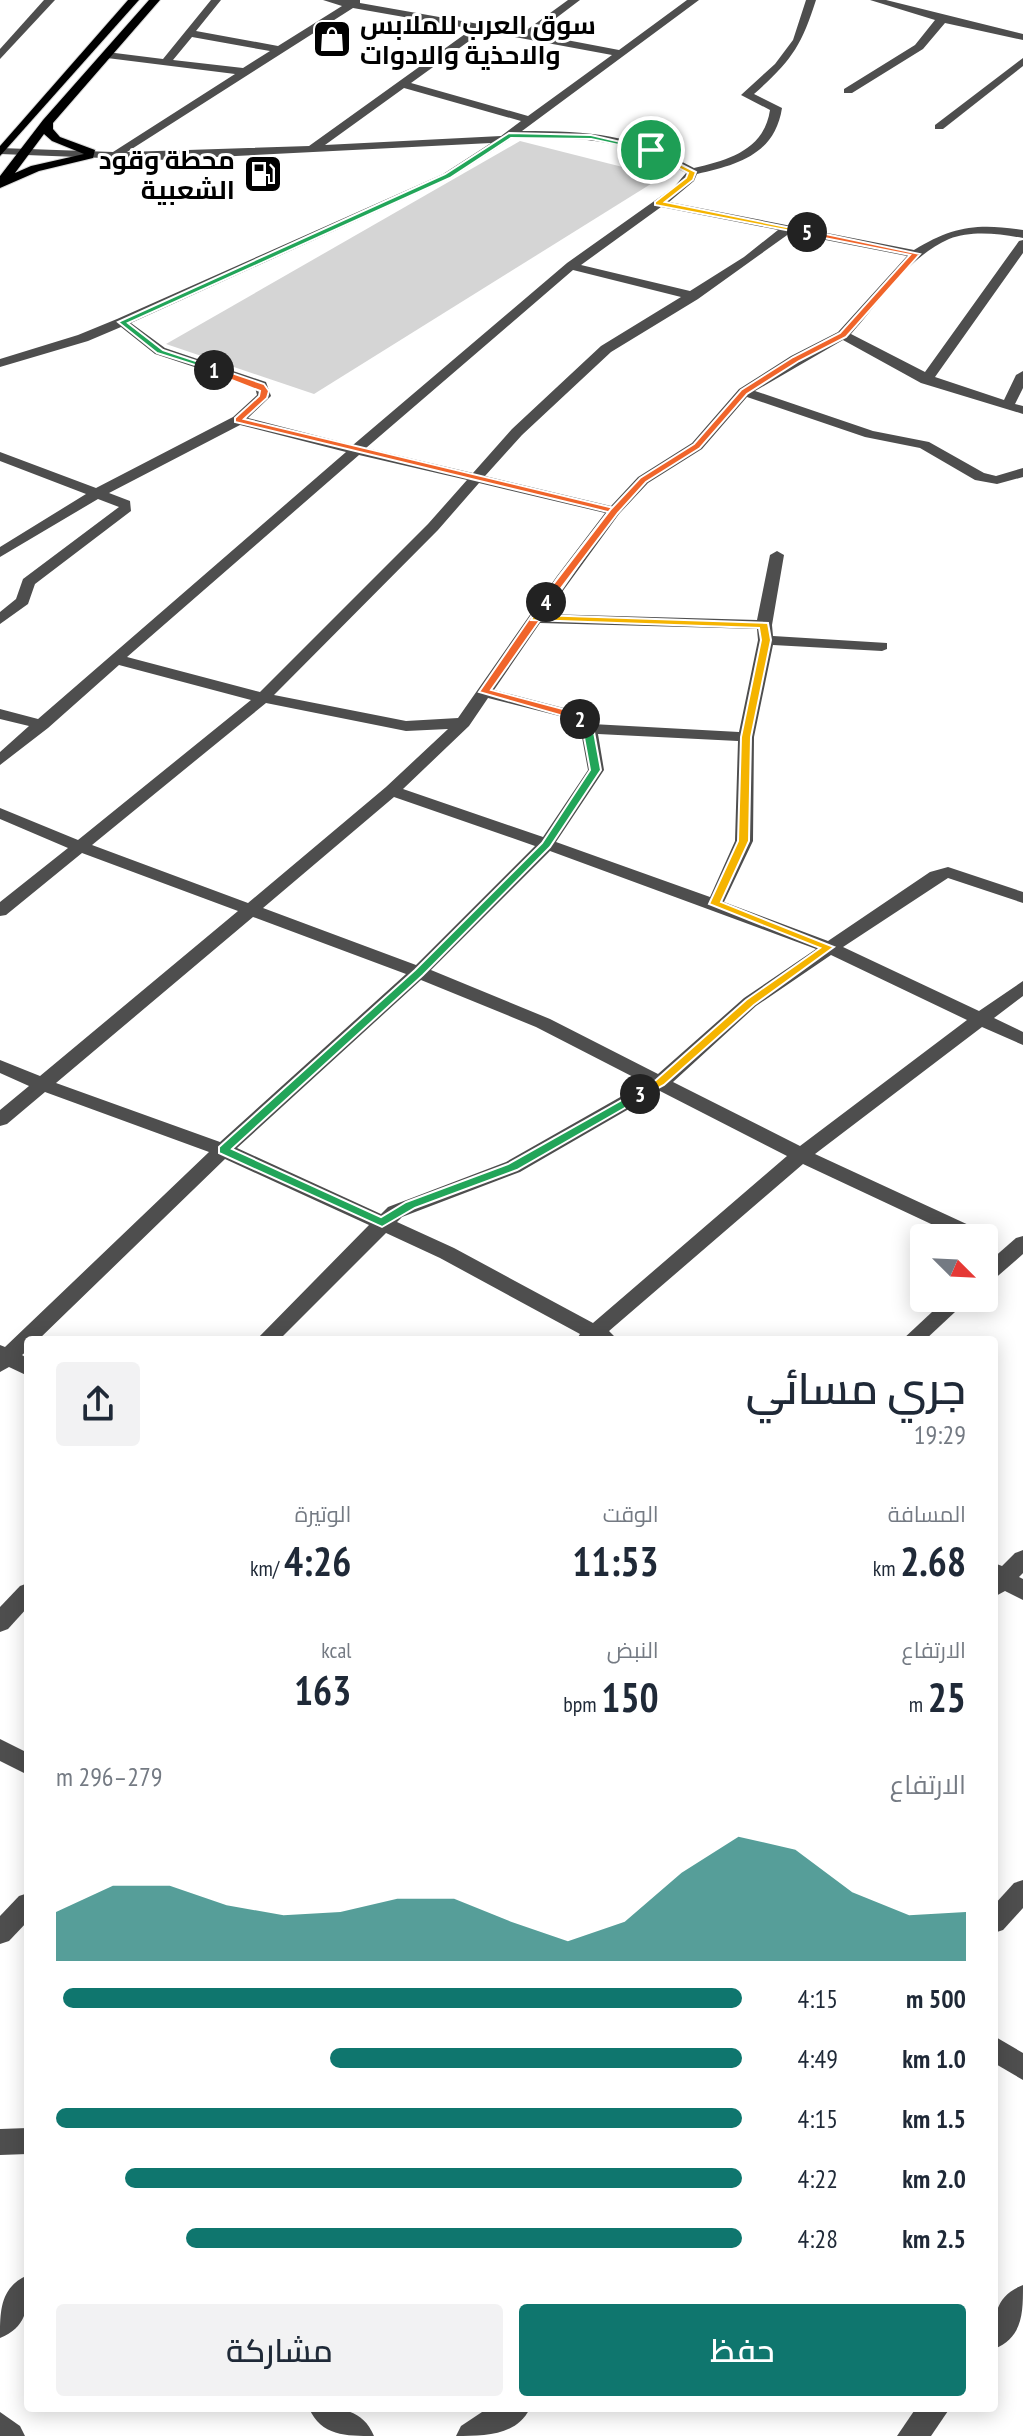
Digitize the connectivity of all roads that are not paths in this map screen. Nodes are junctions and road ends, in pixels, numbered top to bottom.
1 (50, 0) edge
2 (134, 0) edge
3 (155, 0) edge
4 (216, 0) edge
5 (328, 0) edge
6 (575, 0) edge
7 (694, 0) edge
8 (811, 0) edge
9 (875, 0) edge
10 (354, 2) edge
11 (942, 19) junction
12 (482, 27) junction
13 (190, 33) junction
14 (526, 36) junction
15 (1023, 37) edge
16 (282, 50) junction
17 (2, 52) edge
18 (620, 53) junction
19 (107, 55) junction
20 (1023, 61) edge
21 (165, 63) junction
22 (246, 72) junction
23 (403, 84) junction
24 (848, 91) dead end
25 (529, 120) junction
26 (47, 122) junction
27 (939, 127) dead end
28 (507, 137) junction
29 (2, 146) edge
30 (27, 149) junction
31 (310, 150) junction
32 (90, 154) junction
33 (111, 156) junction
34 (692, 172) junction
35 (0, 184) edge
36 (658, 203) junction
37 (789, 228) junction
38 (1023, 234) edge
39 (1023, 244) edge
40 (916, 254) junction
41 (571, 266) junction
42 (694, 296) junction
43 (122, 322) junction
44 (843, 335) junction
45 (0, 363) edge
46 (1023, 375) edge
47 (926, 380) junction
48 (744, 392) junction
49 (1008, 405) junction
50 (1023, 410) edge
51 (238, 420) junction
52 (356, 450) junction
53 (0, 456) edge
54 (1023, 472) edge
55 (478, 479) junction
56 (99, 492) junction
57 (614, 511) junction
58 (0, 553) edge
59 (777, 555) dead end
60 (535, 618) junction
61 (0, 619) edge
62 (765, 632) junction
63 (882, 646) dead end
64 (115, 659) junction
65 (485, 692) junction
66 (263, 698) junction
67 (0, 714) edge
68 (463, 723) junction
69 (42, 725) junction
70 (587, 729) junction
71 (746, 737) junction
72 (0, 760) edge
73 (392, 791) junction
74 (0, 813) edge
75 (546, 845) junction
76 (78, 846) junction
77 (1023, 898) edge
78 (715, 904) junction
79 (253, 910) junction
80 (0, 911) edge
81 (828, 947) junction
82 (419, 972) junction
83 (1023, 987) edge
84 (981, 1019) junction
85 (1023, 1039) edge
86 (0, 1066) edge
87 (660, 1083) junction
88 (43, 1085) junction
89 (0, 1120) edge
90 (223, 1150) junction
91 (801, 1155) junction
92 (382, 1223) junction
93 (949, 1224) edge
94 (998, 1245) edge
95 (1019, 1252) edge
96 (998, 1267) edge
97 (944, 1312) edge
98 (25, 1336) edge
99 (270, 1336) edge
100 (594, 1336) edge
101 (597, 1336) edge
102 (917, 1336) edge
103 (24, 1337) edge
104 (2, 1358) edge
105 (24, 1366) edge
106 (1023, 1559) edge
107 (1004, 1582) edge
108 (24, 1596) edge
109 (0, 1623) edge
110 (0, 1749) edge
111 (24, 1763) edge
112 (1023, 1891) edge
113 (24, 1908) edge
114 (998, 1918) edge
115 (0, 1933) edge
116 (998, 2051) edge
117 (1023, 2068) edge
118 (24, 2141) edge
119 (0, 2142) edge
120 (24, 2294) edge
121 (1023, 2299) edge
122 (0, 2324) edge
123 (998, 2330) edge
124 (329, 2412) edge
125 (509, 2412) edge
126 (932, 2412) edge
127 (0, 2427) edge
128 (10, 2436) edge
129 (359, 2436) edge
130 (471, 2436) edge
131 (912, 2436) edge

1 - 17 street
2 - 29 main road
3 - 19 main road
4 - 13 street
5 - 10 street
6 - 14 street
7 - 18 street
8 - 34 street
9 - 11 street
10 - 12 street
10 - 16 street
11 - 15 street
11 - 24 street
12 - 14 street
12 - 23 street
13 - 16 street
13 - 21 street
14 - 18 street
16 - 22 street
18 - 25 street
19 - 21 street
19 - 26 main road
20 - 27 street
21 - 22 street
22 - 33 street
23 - 25 street
23 - 31 street
25 - 28 street
26 - 30 main road
26 - 32 main road
28 - 31 street
28 - 34 street
28 - 43 street
29 - 30 street
30 - 32 street
30 - 35 main road
31 - 33 street
32 - 33 street
32 - 35 main road
34 - 36 street
36 - 37 street
36 - 41 street
37 - 40 street
37 - 42 street
38 - 40 street
39 - 47 street
40 - 44 street
41 - 42 street
41 - 52 street
42 - 55 street
43 - 45 street
43 - 51 street
44 - 47 street
44 - 48 street
46 - 49 street
47 - 49 street
48 - 54 street
48 - 57 street
49 - 50 street
51 - 52 street
51 - 56 street
52 - 55 street
52 - 64 street
53 - 56 street
55 - 57 street
55 - 66 street
56 - 58 street
56 - 61 street
57 - 60 street
59 - 62 street
60 - 62 street
60 - 65 street
62 - 63 street
62 - 71 street
64 - 66 street
64 - 69 street
65 - 68 street
65 - 70 street
66 - 68 street
66 - 76 street
67 - 69 street
68 - 73 street
69 - 72 street
70 - 71 street
70 - 75 street
71 - 78 street
73 - 75 street
73 - 79 street
74 - 76 street
75 - 78 street
75 - 82 street
76 - 79 street
76 - 80 street
77 - 81 street
78 - 81 street
79 - 82 street
79 - 88 street
81 - 84 street
81 - 87 street
82 - 87 street
82 - 90 street
83 - 84 street
84 - 85 street
84 - 91 street
86 - 88 street
87 - 91 street
87 - 92 street
88 - 89 street
88 - 90 street
90 - 92 street
90 - 98 street
91 - 93 street
91 - 101 street
92 - 99 street
92 - 100 street
94 - 95 street
95 - 96 street
97 - 102 street
103 - 104 street
104 - 105 street
106 - 107 street
108 - 109 street
110 - 111 street
112 - 114 street
113 - 115 street
116 - 117 street
118 - 119 street
120 - 122 street
121 - 123 street
124 - 129 street
125 - 130 street
126 - 131 street
127 - 128 street

